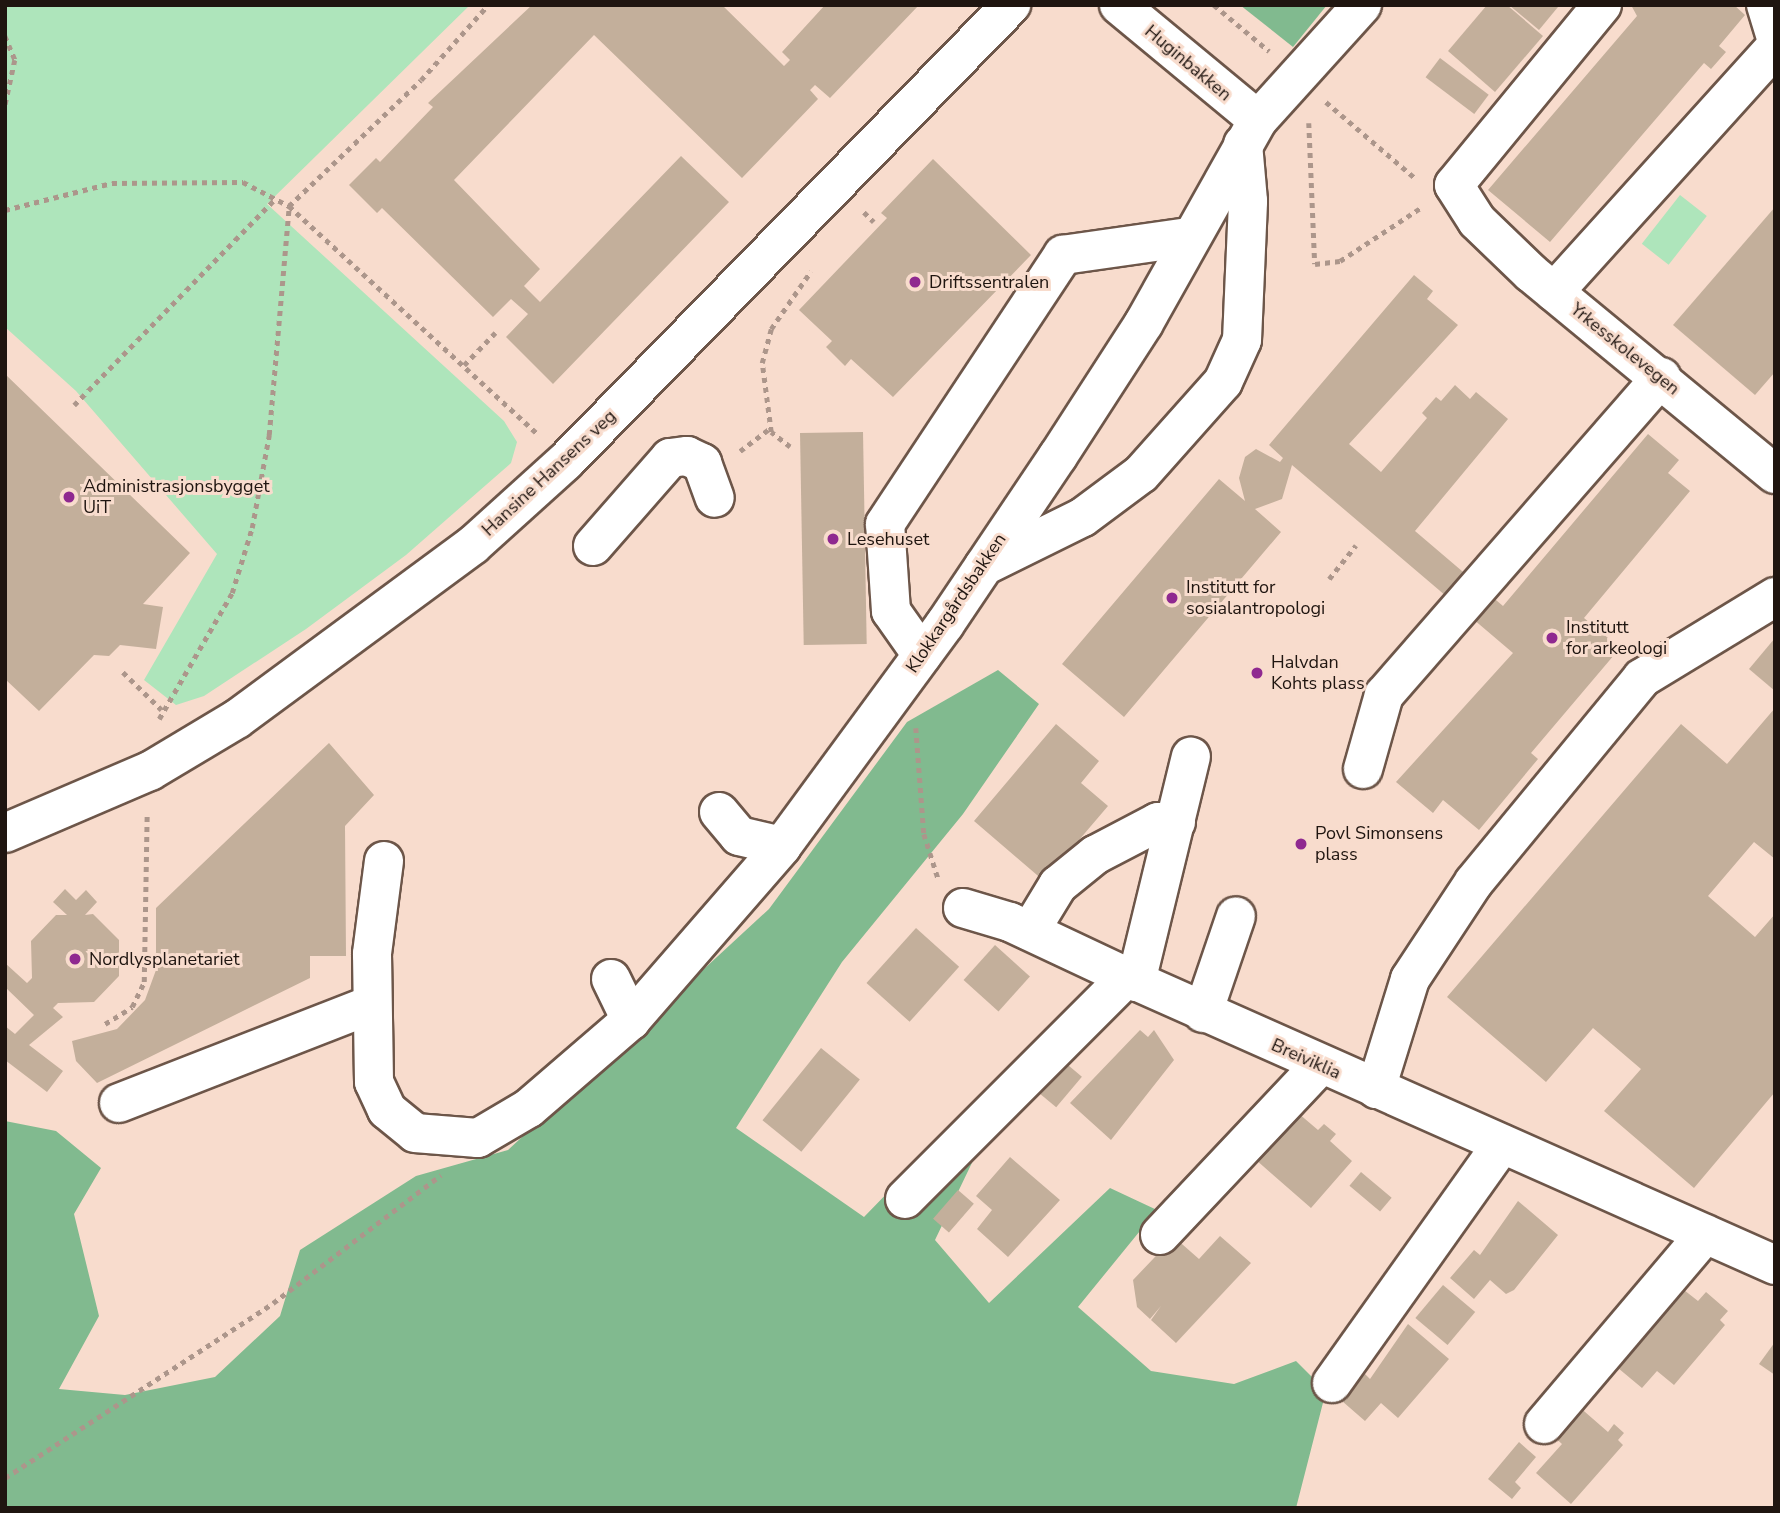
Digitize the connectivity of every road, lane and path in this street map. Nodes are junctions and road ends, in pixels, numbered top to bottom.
1 (488, 5) edge
2 (1011, 5) edge
3 (1119, 5) edge
4 (1214, 5) edge
5 (1362, 5) edge
6 (1602, 5) edge
7 (1766, 5) edge
8 (1775, 35) edge
9 (5, 36) edge
10 (1775, 47) edge
11 (1280, 61) dead end
12 (1321, 97) dead end
13 (5, 106) edge
14 (1309, 116) dead end
15 (1250, 132) junction
16 (1440, 186) junction
17 (275, 199) junction
18 (289, 206) junction
19 (5, 210) edge
20 (1189, 237) junction
21 (806, 262) dead end
22 (1554, 292) junction
23 (495, 332) dead end
24 (464, 365) junction
25 (1661, 377) junction
26 (74, 405) dead end
27 (544, 440) dead end
28 (790, 447) dead end
29 (1775, 474) edge
30 (715, 498) dead end
31 (1356, 545) dead end
32 (593, 546) dead end
33 (982, 567) junction
34 (1329, 579) dead end
35 (1775, 597) edge
36 (912, 668) junction
37 (123, 672) dead end
38 (162, 710) junction
39 (1191, 757) dead end
40 (1363, 769) dead end
41 (148, 785) junction
42 (719, 811) dead end
43 (1177, 822) junction
44 (5, 833) edge
45 (787, 835) junction
46 (384, 861) dead end
47 (963, 908) joint
48 (1236, 916) dead end
49 (1030, 931) junction
50 (611, 978) dead end
51 (1132, 979) junction
52 (370, 1005) junction
53 (1203, 1013) junction
54 (631, 1020) junction
55 (105, 1024) dead end
56 (1320, 1065) junction
57 (1376, 1090) junction
58 (119, 1103) dead end
59 (478, 1138) junction
60 (1502, 1144) junction
61 (905, 1199) dead end
62 (1705, 1234) junction
63 (1160, 1235) dead end
64 (1775, 1265) edge
65 (1332, 1382) dead end
66 (1544, 1424) dead end
67 (5, 1478) edge

1 - 18 path
2 - 41 street, Hansine Hansens veg
3 - 15 street, Huginbakken
4 - 11 path
5 - 15 street, Klokkargårdsbakken
6 - 16 street
7 - 8 street
9 - 13 path
10 - 22 street
12 - 16 path
14 - 16 path
15 - 20 street, Klokkargårdsbakken
15 - 33 street
16 - 22 street, Yrkesskolevegen
17 - 18 path
17 - 19 path
17 - 26 path
18 - 24 path
18 - 38 path
20 - 33 street, Klokkargårdsbakken
20 - 36 street
21 - 28 path
22 - 25 street, Yrkesskolevegen
23 - 24 path
24 - 27 path
25 - 29 street, Yrkesskolevegen
25 - 40 street
30 - 32 street
31 - 34 path
33 - 36 street, Klokkargårdsbakken
35 - 57 street
36 - 45 street, Klokkargårdsbakken
36 - 47 path
37 - 38 path
38 - 41 path
39 - 43 street
41 - 44 street, Hansine Hansens veg
41 - 55 path
42 - 45 street
43 - 49 street
43 - 51 street
45 - 54 street, Klokkargårdsbakken
46 - 52 street
47 - 49 street, Breiviklia
48 - 53 street
49 - 51 street, Breiviklia
50 - 54 street
51 - 53 street, Breiviklia
51 - 61 street
52 - 58 street
52 - 59 street
53 - 56 street, Breiviklia
54 - 59 street, Klokkargårdsbakken
56 - 57 street, Breiviklia
56 - 63 street
57 - 60 street, Breiviklia
59 - 67 path
60 - 62 street, Breiviklia
60 - 65 street
62 - 64 street, Breiviklia
62 - 66 street

